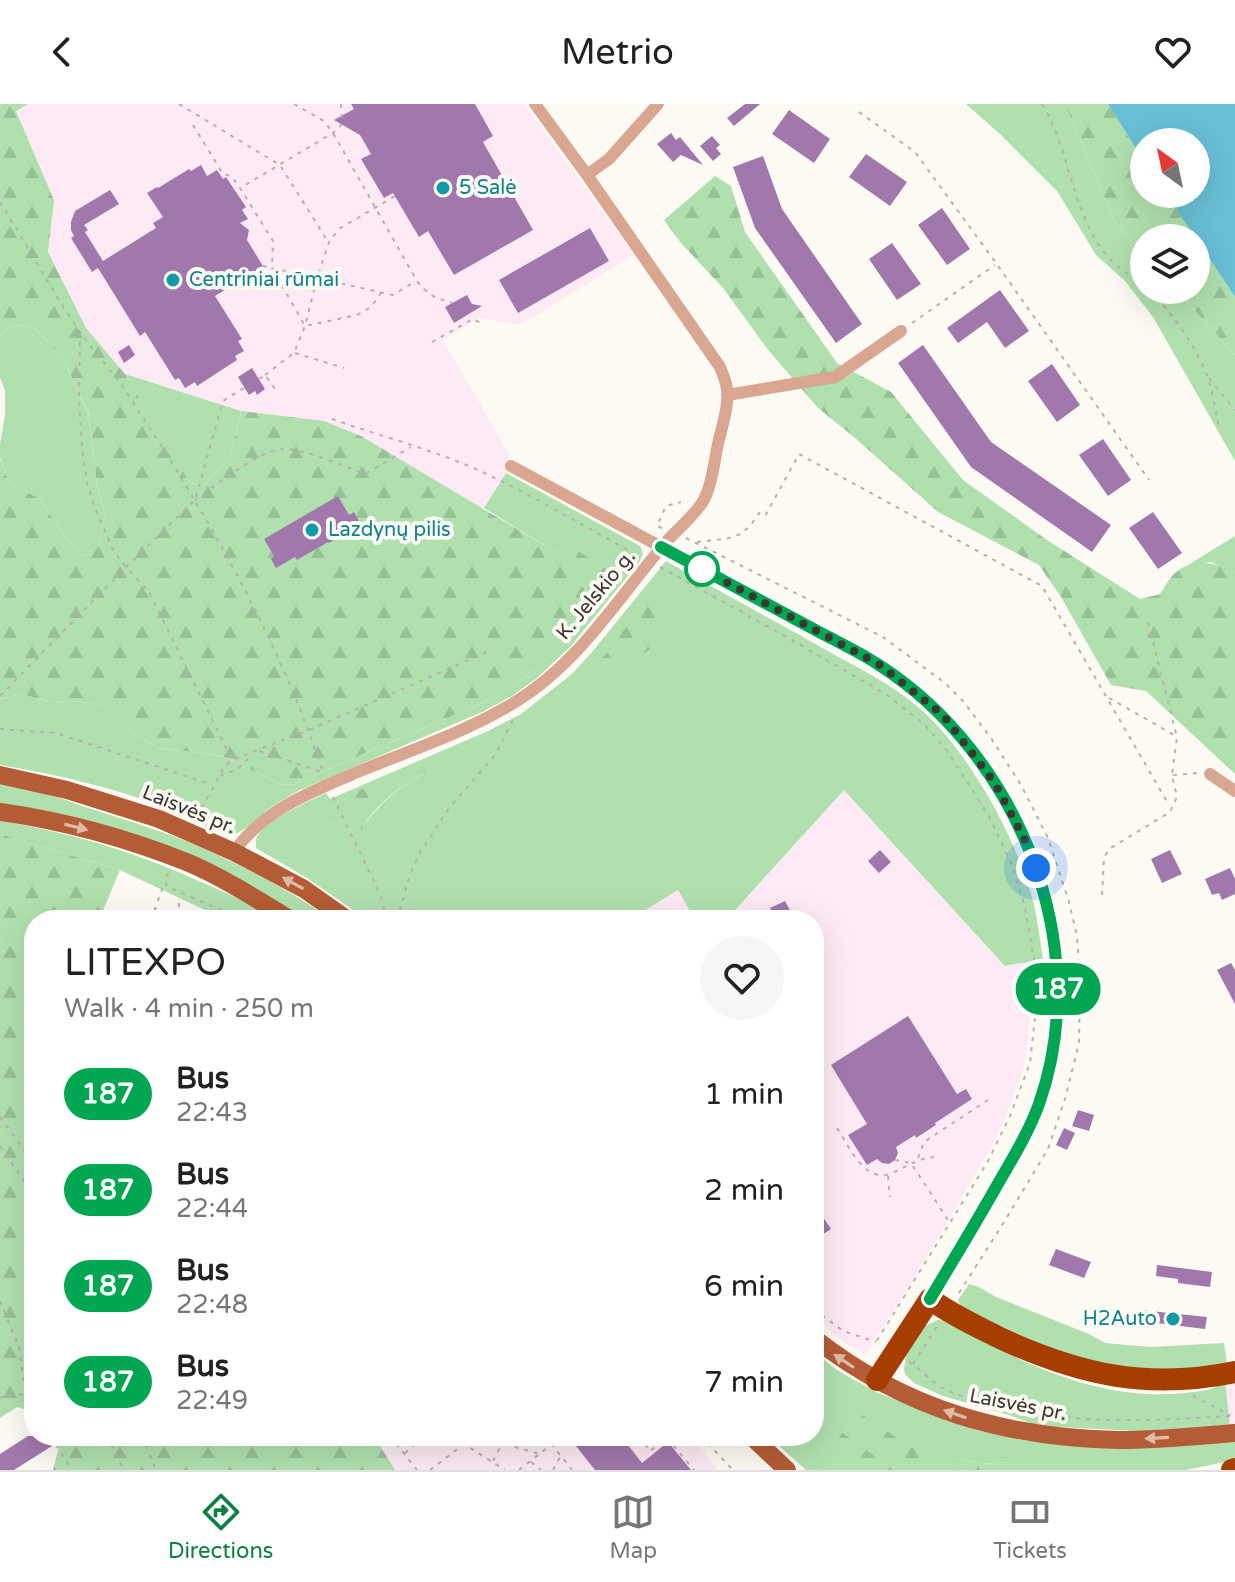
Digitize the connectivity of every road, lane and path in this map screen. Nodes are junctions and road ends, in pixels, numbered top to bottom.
1 (179, 104) edge
2 (294, 104) edge
3 (341, 104) edge
4 (535, 104) edge
5 (658, 104) edge
6 (1042, 104) edge
7 (310, 107) dead end
8 (308, 112) junction
9 (859, 112) dead end
10 (346, 119) dead end
11 (342, 124) junction
12 (193, 125) dead end
13 (333, 133) junction
14 (280, 165) junction
15 (587, 175) junction
16 (240, 188) junction
17 (395, 196) dead end
18 (0, 202) edge
19 (375, 207) junction
20 (329, 242) junction
21 (996, 263) junction
22 (263, 266) dead end
23 (272, 268) junction
24 (1130, 274) edge
25 (317, 278) junction
26 (417, 281) junction
27 (381, 293) junction
28 (452, 303) dead end
29 (1162, 304) edge
30 (461, 319) dead end
31 (464, 323) junction
32 (484, 325) dead end
33 (305, 326) junction
34 (901, 331) joint
35 (80, 332) junction
36 (432, 342) dead end
37 (294, 353) junction
38 (344, 368) dead end
39 (265, 375) junction
40 (1208, 377) junction
41 (259, 379) dead end
42 (244, 388) dead end
43 (275, 389) dead end
44 (727, 395) junction
45 (1235, 410) edge
46 (332, 419) dead end
47 (1219, 430) dead end
48 (412, 446) junction
49 (511, 466) dead end
50 (1149, 480) dead end
51 (195, 500) junction
52 (681, 502) dead end
53 (674, 533) junction
54 (695, 542) junction
55 (661, 547) junction
56 (650, 562) junction
57 (126, 567) junction
58 (1148, 622) dead end
59 (491, 650) dead end
60 (0, 696) edge
61 (524, 696) junction
62 (1106, 696) junction
63 (0, 729) edge
64 (309, 730) junction
65 (1177, 737) junction
66 (258, 751) junction
67 (250, 753) junction
68 (232, 760) junction
69 (1210, 774) joint
70 (0, 775) edge
71 (1172, 775) junction
72 (219, 776) junction
73 (213, 785) junction
74 (328, 785) junction
75 (1235, 791) edge
76 (1169, 805) dead end
77 (202, 808) dead end
78 (0, 812) edge
79 (234, 852) junction
80 (168, 873) dead end
81 (165, 882) junction
82 (1102, 895) dead end
83 (179, 903) dead end
84 (154, 910) edge
85 (179, 910) edge
86 (221, 910) edge
87 (274, 910) edge
88 (334, 910) edge
89 (384, 910) edge
90 (400, 910) edge
91 (988, 1100) dead end
92 (0, 1117) edge
93 (837, 1128) dead end
94 (0, 1146) edge
95 (24, 1149) edge
96 (934, 1157) dead end
97 (918, 1159) junction
98 (895, 1160) dead end
99 (911, 1163) junction
100 (888, 1175) junction
101 (24, 1181) edge
102 (890, 1197) dead end
103 (951, 1224) junction
104 (0, 1301) edge
105 (939, 1305) junction
106 (824, 1317) edge
107 (824, 1345) edge
108 (904, 1359) junction
109 (1235, 1372) edge
110 (877, 1380) junction
111 (24, 1381) edge
112 (24, 1395) edge
113 (1192, 1396) dead end
114 (0, 1398) edge
115 (1234, 1422) edge
116 (57, 1446) edge
117 (112, 1446) edge
118 (146, 1446) edge
119 (398, 1446) edge
120 (413, 1446) edge
121 (461, 1446) edge
122 (467, 1446) edge
123 (501, 1446) edge
124 (512, 1446) edge
125 (550, 1446) edge
126 (554, 1446) edge
127 (674, 1446) edge
128 (710, 1446) edge
129 (762, 1446) edge
130 (404, 1454) junction
131 (540, 1454) junction
132 (561, 1456) junction
133 (493, 1462) junction
134 (530, 1462) junction
135 (539, 1469) edge
136 (67, 1470) edge
137 (122, 1470) edge
138 (156, 1470) edge
139 (417, 1470) edge
140 (430, 1470) edge
141 (505, 1470) edge
142 (519, 1470) edge
143 (553, 1470) edge
144 (572, 1470) edge
145 (694, 1470) edge
146 (733, 1470) edge
147 (787, 1470) edge

1 - 14 path
2 - 8 path
3 - 11 path
4 - 15 street, K. Jelskio g.
5 - 15 street
6 - 24 path
7 - 8 path
8 - 13 path
9 - 21 path
10 - 11 path
11 - 13 path
12 - 16 path
13 - 14 path
13 - 19 path
14 - 16 path
14 - 20 path
15 - 44 street, K. Jelskio g.
16 - 23 path
17 - 19 path
18 - 35 path
19 - 20 path
19 - 26 path
20 - 25 path
21 - 34 path
21 - 50 path
22 - 23 path
23 - 25 path
23 - 33 path
25 - 27 path
25 - 33 path
26 - 27 path
26 - 28 path
27 - 33 path
29 - 40 path
30 - 31 path
31 - 32 path
31 - 36 path
33 - 37 path
34 - 44 street
35 - 51 path
35 - 57 path
37 - 38 path
37 - 39 path
39 - 41 path
39 - 43 path
40 - 45 path
40 - 47 path
42 - 51 path
44 - 53 street, K. Jelskio g.
46 - 48 path
48 - 51 path
48 - 56 path
49 - 55 street
51 - 57 path
51 - 64 path
52 - 53 path
53 - 54 path
53 - 55 street, K. Jelskio g.
54 - 62 path
54 - 105 path
55 - 56 street, K. Jelskio g.
55 - 105 street
56 - 61 street, K. Jelskio g.
56 - 103 path
57 - 60 path
57 - 68 path
58 - 65 path
59 - 64 path
61 - 74 street, K. Jelskio g.
61 - 90 path
62 - 65 path
62 - 76 path
63 - 73 path
64 - 66 path
64 - 66 path
65 - 71 path
66 - 67 path
67 - 68 path
67 - 72 path
68 - 72 path
69 - 71 path
69 - 75 street
70 - 79 main road, Laisvės pr.
71 - 82 path
72 - 73 path
73 - 77 path
74 - 79 street, K. Jelskio g.
74 - 89 path
78 -> 87 main road
88 -> 79 main road, Laisvės pr.
80 - 81 path
81 - 84 path
81 - 86 path
83 - 85 path
91 - 97 path
92 - 95 path
93 - 100 path
94 - 101 path
96 - 97 path
97 - 99 path
98 - 99 path
99 - 100 path
99 - 103 path
100 - 102 path
103 - 106 path
104 - 111 path
105 - 108 highway
105 - 108 path
105 - 109 highway
110 -> 107 main road, Laisvės pr.
108 - 110 highway
108 - 115 path
115 -> 110 main road, Laisvės pr.
112 - 114 path
113 - 115 path
116 - 136 path
117 - 137 path
118 - 138 path
119 - 130 path
120 - 130 path
121 - 140 path
122 - 133 path
123 - 133 path
124 - 131 path
125 - 131 path
126 - 132 path
127 - 145 path
128 - 146 path
129 - 147 main road
130 - 139 path
131 - 134 path
132 - 143 path
132 - 144 path
133 - 141 path
134 - 135 path
134 - 142 path

